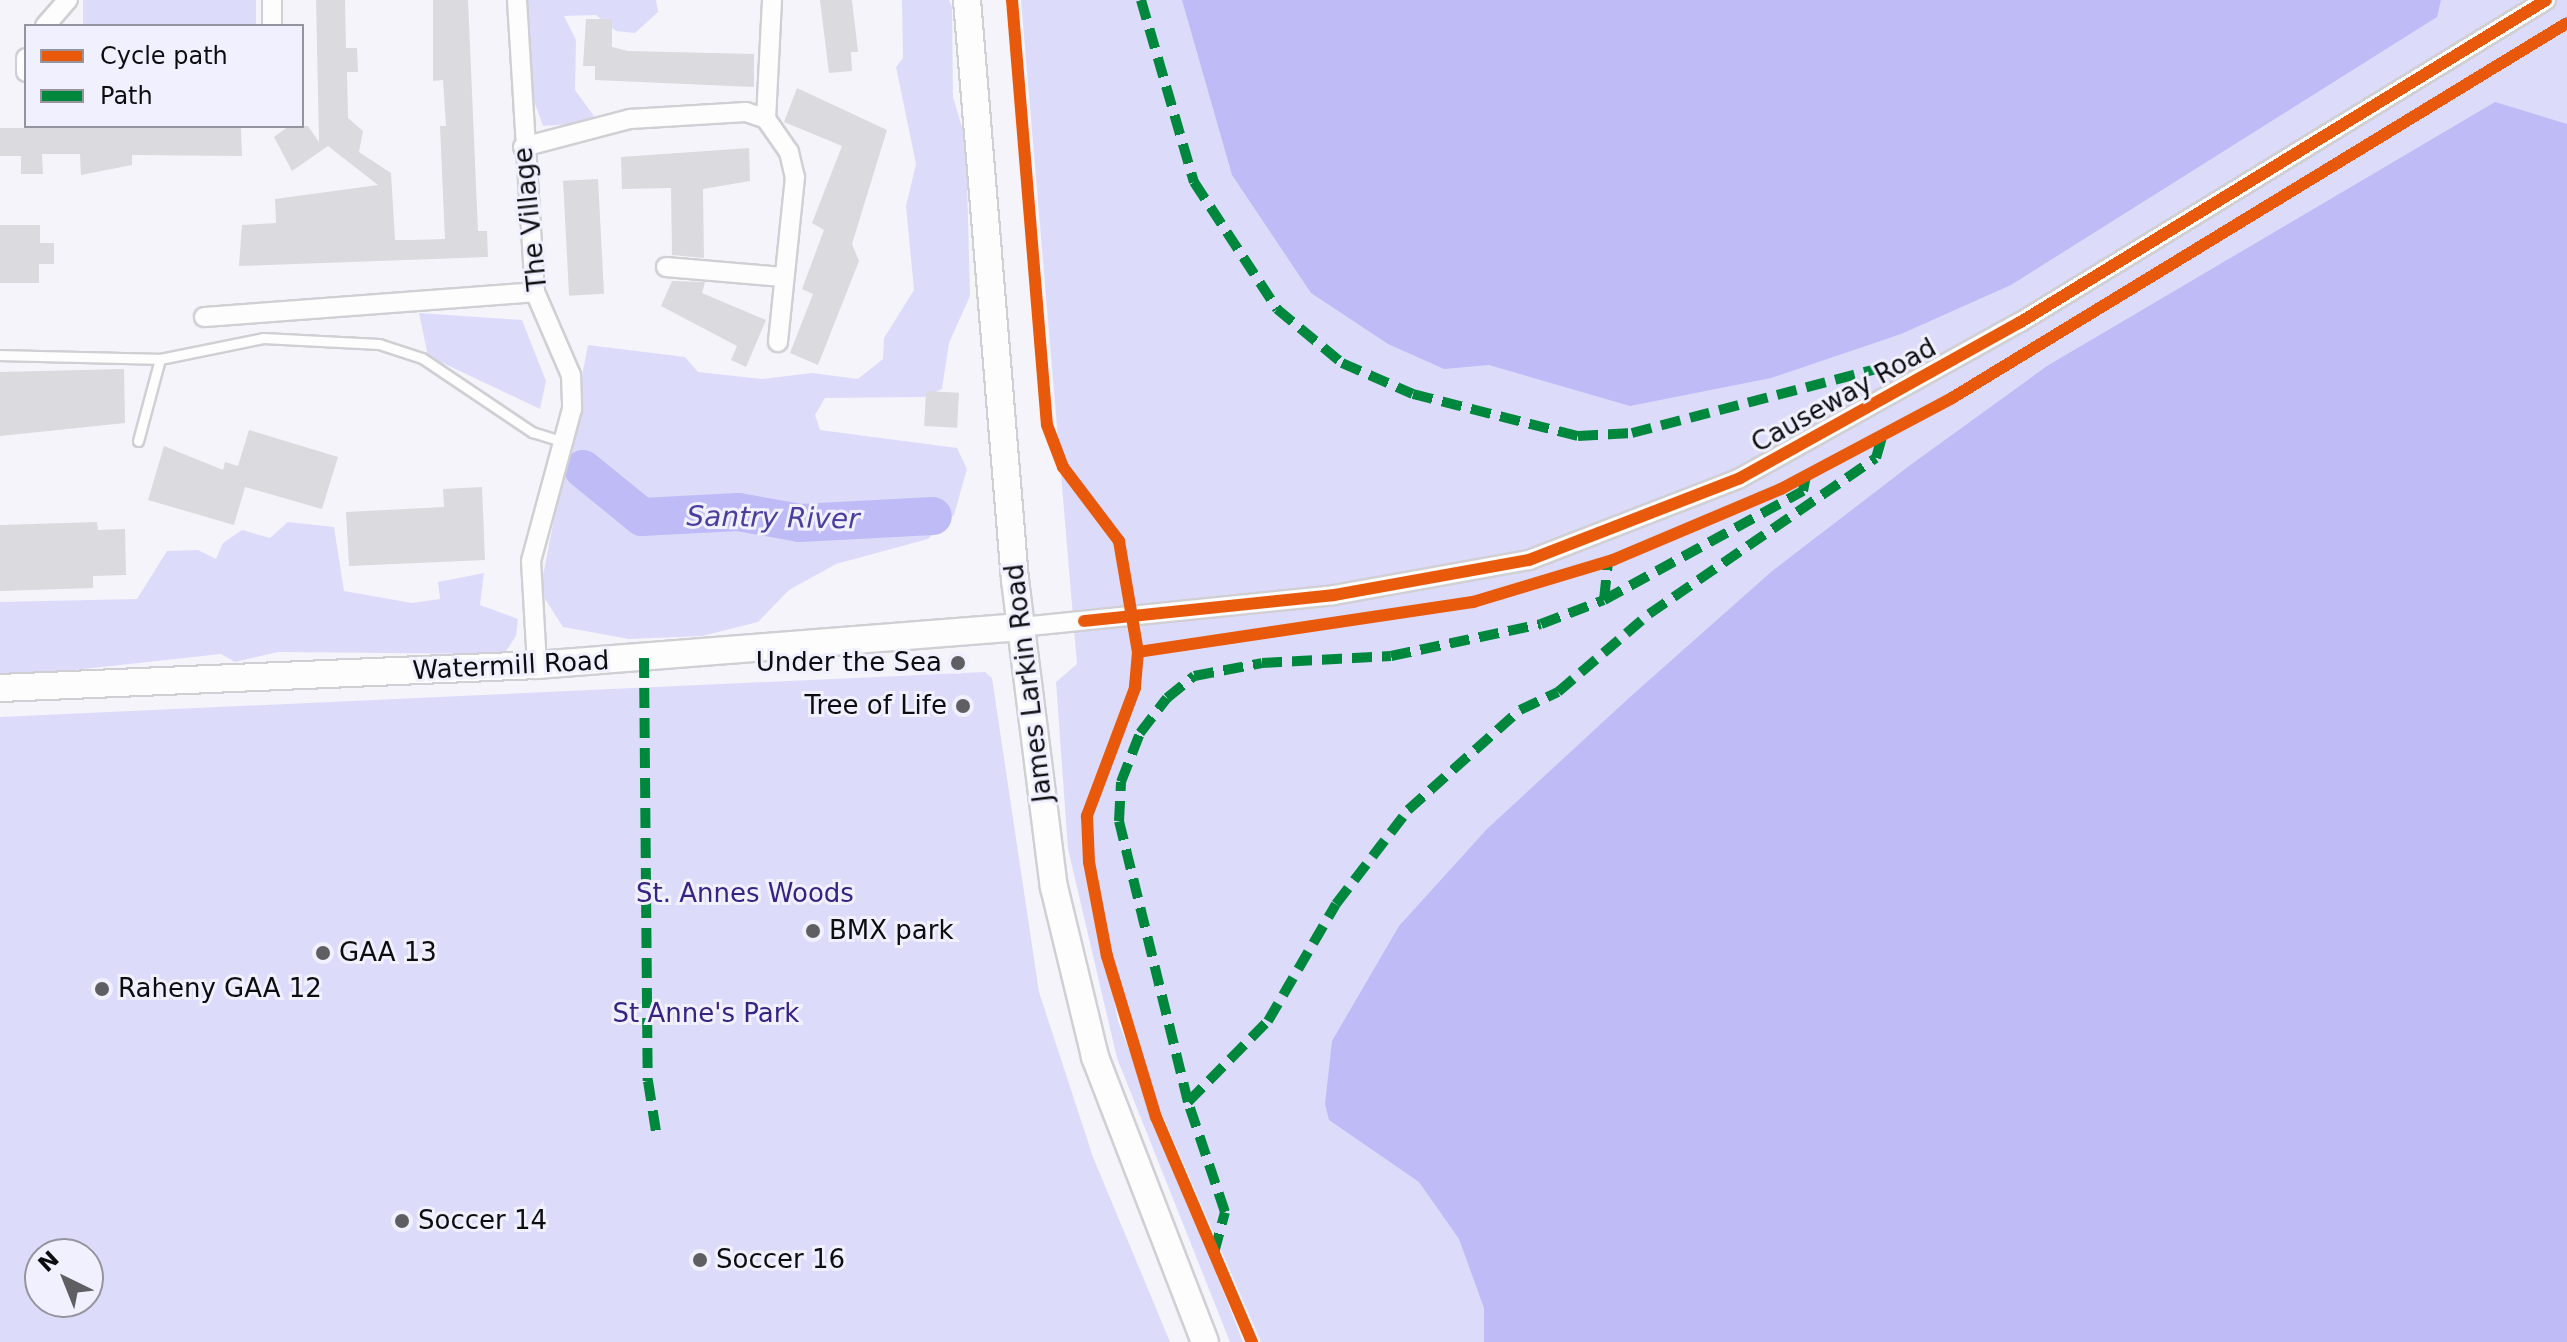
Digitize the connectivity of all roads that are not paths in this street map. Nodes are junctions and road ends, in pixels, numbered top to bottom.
1 (68, 0) edge
2 (272, 0) edge
3 (517, 0) edge
4 (772, 0) edge
5 (967, 0) edge
6 (2546, 0) edge
7 (47, 24) edge
8 (272, 24) edge
9 (766, 119) junction
10 (523, 147) junction
11 (666, 267) dead end
12 (783, 277) junction
13 (535, 292) junction
14 (204, 317) dead end
15 (778, 342) dead end
16 (0, 355) edge
17 (160, 359) junction
18 (559, 440) junction
19 (138, 441) dead end
20 (1021, 627) junction
21 (537, 665) junction
22 (0, 688) edge
23 (1205, 1342) edge

1 - 7 street
2 - 8 street
3 - 10 street, The Village
4 - 9 street
5 - 20 main road, James Larkin Road
6 - 20 street, Causeway Road
9 - 10 street
9 - 12 street
10 - 13 street, The Village
11 - 12 street
12 - 15 street
13 - 14 street
13 - 18 street, The Village
16 - 17 lane
17 - 18 lane
17 - 19 lane
18 - 21 street, The Village
20 - 21 main road, Watermill Road
20 - 23 main road, James Larkin Road
21 - 22 main road, Watermill Road

